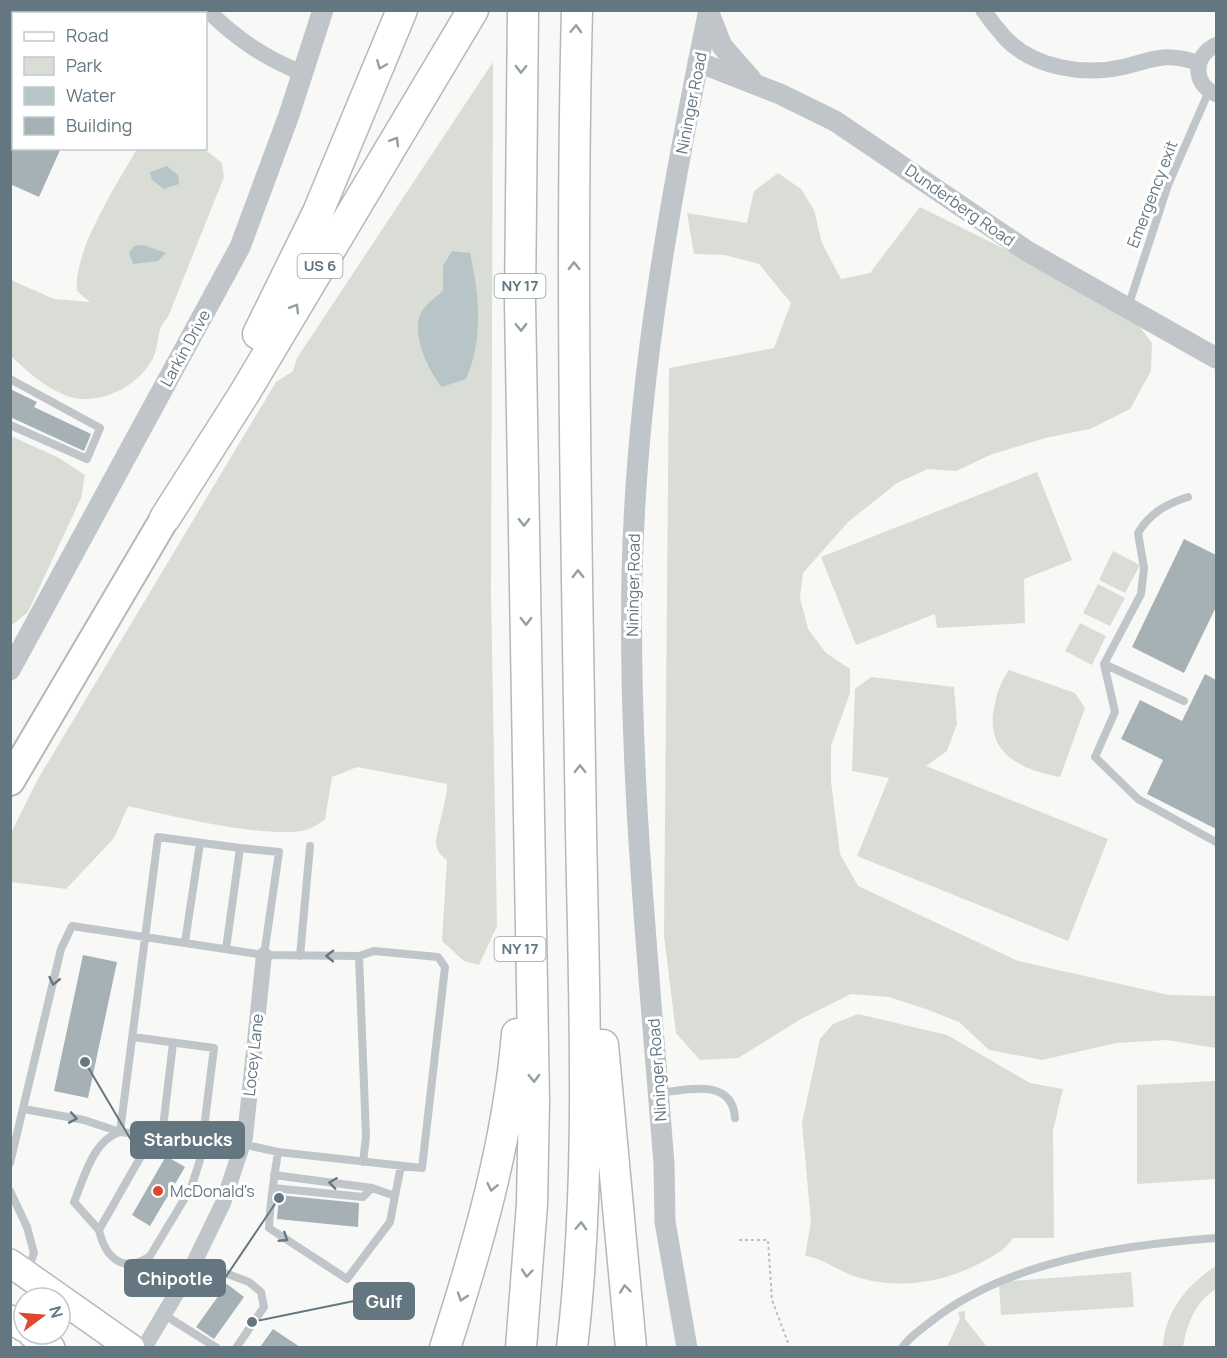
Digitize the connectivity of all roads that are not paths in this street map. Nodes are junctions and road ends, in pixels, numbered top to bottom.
1 (207, 10) edge
2 (323, 10) edge
3 (402, 10) edge
4 (523, 10) edge
5 (577, 10) edge
6 (982, 10) edge
7 (473, 11) edge
8 (709, 11) edge
9 (1216, 45) edge
10 (698, 62) junction
11 (1198, 63) junction
12 (302, 73) junction
13 (756, 84) junction
14 (1213, 93) edge
15 (1127, 310) junction
16 (1216, 358) edge
17 (10, 379) edge
18 (10, 424) edge
19 (1188, 497) dead end
20 (165, 518) junction
21 (1104, 664) junction
22 (10, 670) edge
23 (1184, 701) dead end
24 (529, 767) junction
25 (10, 782) edge
26 (581, 827) junction
27 (1216, 842) edge
28 (200, 843) junction
29 (310, 846) dead end
30 (240, 848) junction
31 (147, 936) junction
32 (185, 942) junction
33 (226, 949) junction
34 (264, 955) junction
35 (300, 956) junction
36 (359, 956) junction
37 (133, 1037) junction
38 (173, 1043) junction
39 (659, 1094) junction
40 (24, 1109) junction
41 (735, 1118) dead end
42 (120, 1132) junction
43 (158, 1135) junction
44 (201, 1140) junction
45 (242, 1144) junction
46 (278, 1152) junction
47 (363, 1162) junction
48 (10, 1163) edge
49 (664, 1164) junction
50 (401, 1166) junction
51 (274, 1176) junction
52 (273, 1188) junction
53 (372, 1188) junction
54 (10, 1191) edge
55 (395, 1196) junction
56 (99, 1230) junction
57 (1216, 1238) edge
58 (18, 1269) edge
59 (188, 1273) junction
60 (163, 1314) junction
61 (131, 1347) edge
62 (144, 1347) edge
63 (216, 1347) edge
64 (236, 1347) edge
65 (445, 1347) edge
66 (520, 1347) edge
67 (572, 1347) edge
68 (631, 1347) edge
69 (687, 1347) edge
70 (700, 1347) edge
71 (902, 1347) edge

1 - 12 street
2 - 12 street, Larkin Drive
3 -> 20 highway, US 6
4 -> 24 highway, NY 17
26 -> 5 highway
6 - 11 street
20 -> 7 highway, US 6
8 - 10 street, Nininger Road
8 - 13 street
9 - 11 street
10 - 13 street, Dunderberg Road
10 - 39 street, Nininger Road
11 - 14 street
12 - 22 street, Larkin Drive
13 - 15 street, Dunderberg Road
14 - 15 lane, Emergency exit
15 - 16 street, Dunderberg Road
17 - 18 lane
19 - 21 lane
20 - 25 highway, US 6
21 - 23 lane
21 - 27 lane
24 -> 65 highway, NY 17
24 -> 66 highway
67 -> 26 highway
68 -> 26 highway
28 - 30 lane
28 - 31 lane
28 - 32 lane
29 - 35 lane
30 - 33 lane
30 - 34 lane
31 - 32 lane
31 - 37 lane
31 -> 40 lane
32 - 33 lane
33 - 34 lane
34 - 35 lane
34 - 45 street, Locey Lane
36 -> 35 lane
36 - 47 lane
36 - 50 lane
37 - 38 lane
37 - 42 lane
38 - 43 lane
38 - 44 lane
39 - 41 lane
39 - 49 street, Nininger Road
40 -> 42 lane
40 - 48 lane
42 - 43 lane
42 - 56 lane
43 - 44 lane
43 - 56 lane
44 - 45 lane
44 - 56 lane
45 - 46 lane
45 - 59 street, Locey Lane
46 - 47 lane
46 - 51 lane
47 - 50 lane
49 - 69 street, Nininger Road
49 - 70 street, Nininger Road
50 - 55 lane
51 - 52 lane
53 -> 51 lane
52 - 53 lane
52 -> 55 lane
53 - 55 lane
54 - 58 lane
57 - 71 lane
58 - 61 main road
59 - 60 street, Locey Lane
59 - 64 lane
60 - 62 street, Locey Lane
60 - 63 lane

